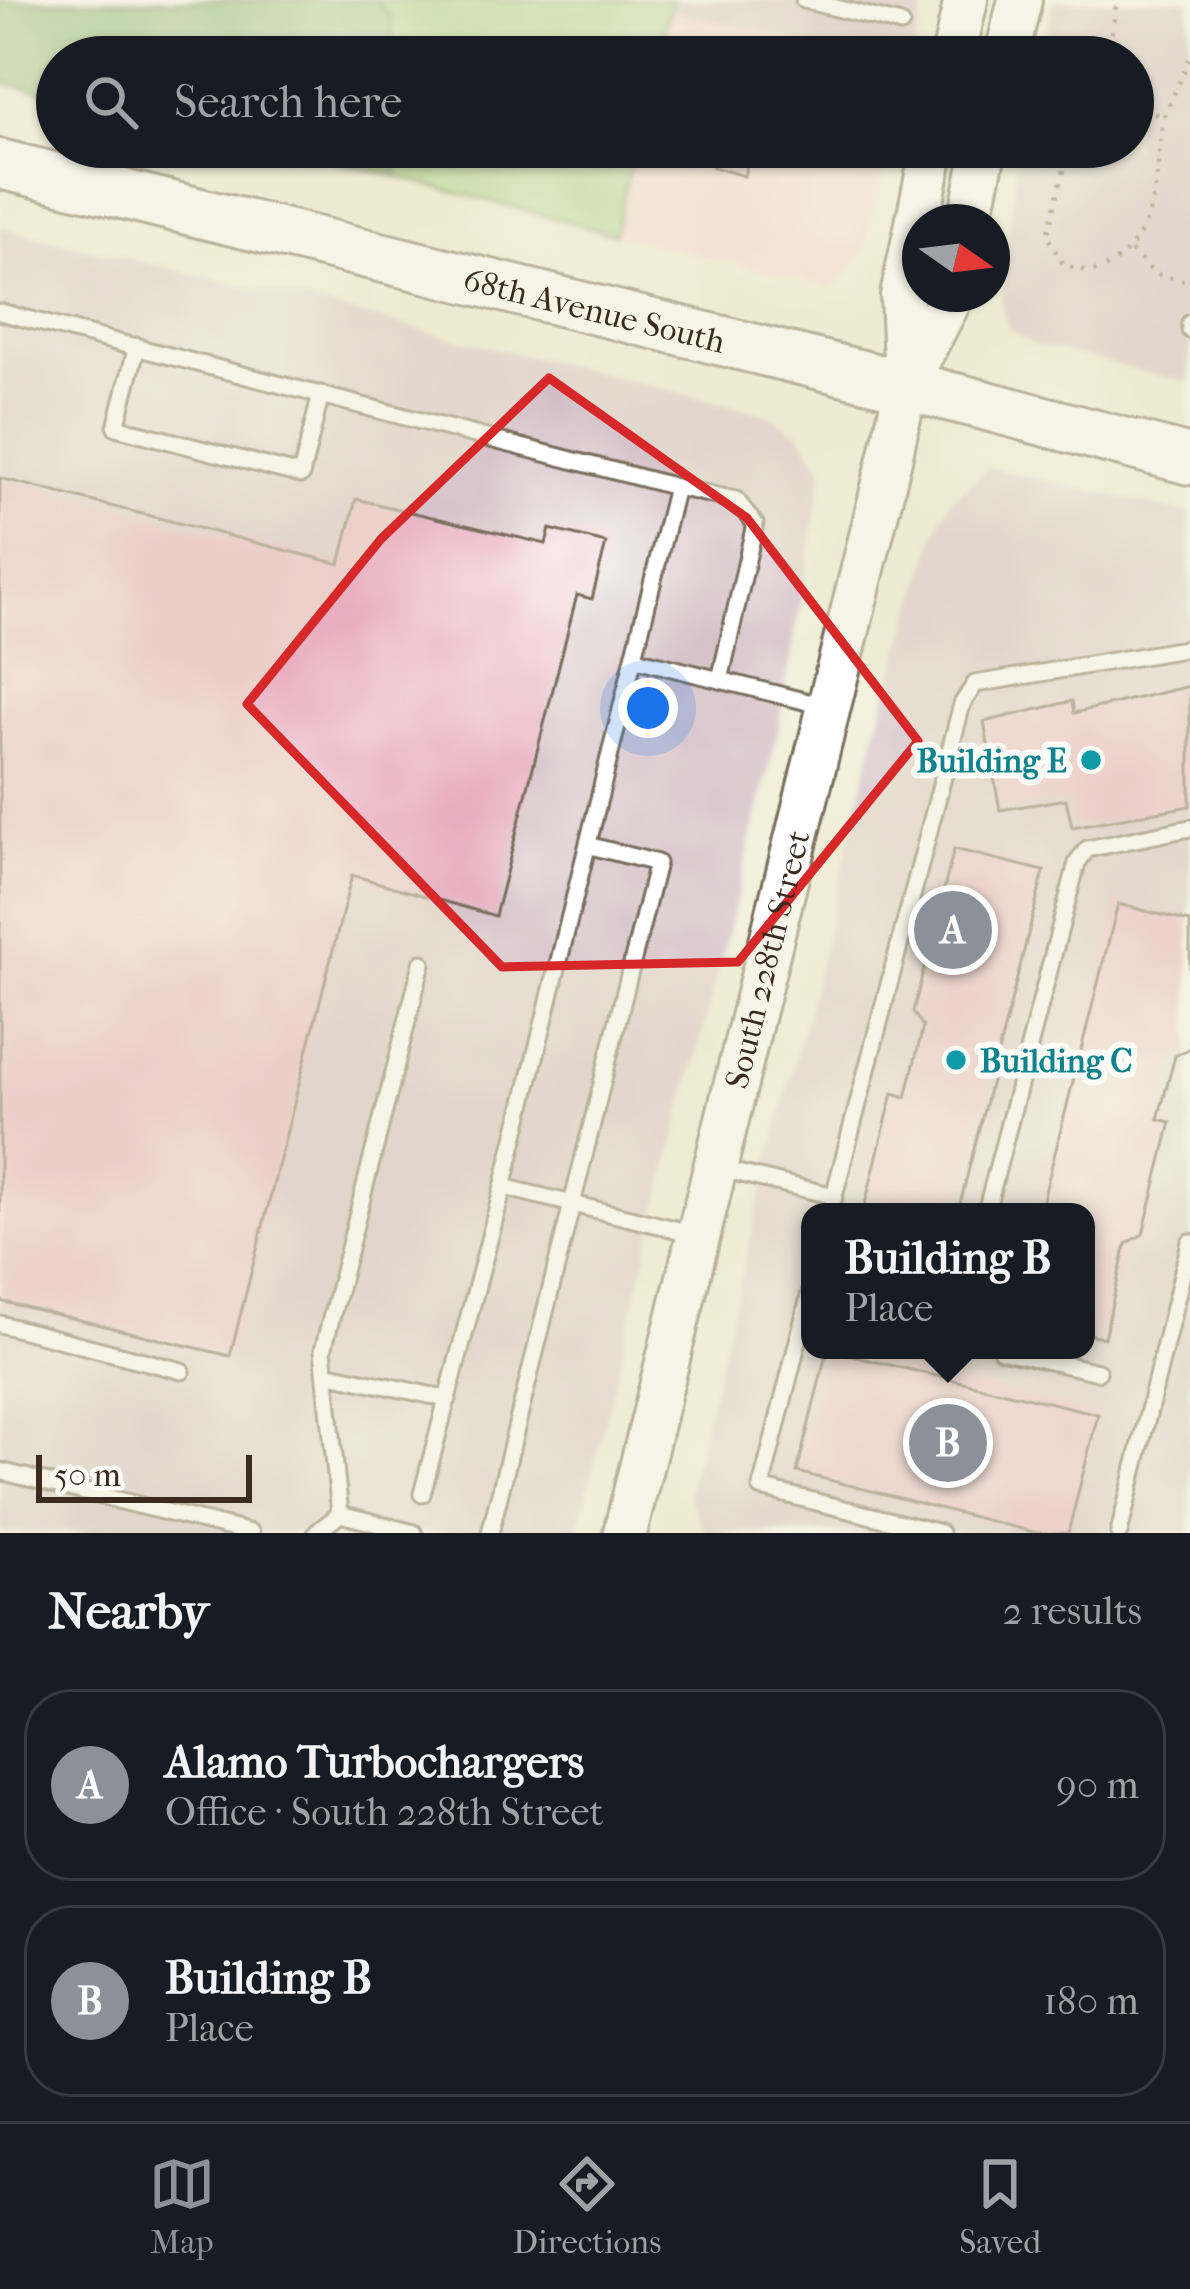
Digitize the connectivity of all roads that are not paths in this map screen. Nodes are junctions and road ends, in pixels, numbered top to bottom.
1 (804, 0) edge
2 (966, 0) edge
3 (1020, 0) edge
4 (861, 7) edge
5 (901, 23) dead end
6 (958, 36) edge
7 (1011, 36) edge
8 (0, 164) edge
9 (929, 168) edge
10 (981, 168) edge
11 (973, 204) edge
12 (0, 312) edge
13 (944, 312) edge
14 (137, 346) junction
15 (905, 385) junction
16 (321, 394) junction
17 (1190, 460) edge
18 (676, 487) junction
19 (1190, 647) edge
20 (636, 659) junction
21 (720, 680) junction
22 (827, 707) junction
23 (1190, 828) edge
24 (591, 846) junction
25 (422, 963) dead end
26 (714, 1167) junction
27 (503, 1187) junction
28 (829, 1203) edge
29 (832, 1203) edge
30 (988, 1203) edge
31 (573, 1204) junction
32 (698, 1234) junction
33 (1190, 1242) edge
34 (0, 1324) edge
35 (801, 1328) edge
36 (1041, 1359) edge
37 (182, 1371) dead end
38 (1099, 1372) dead end
39 (325, 1373) junction
40 (448, 1399) junction
41 (0, 1471) edge
42 (422, 1494) dead end
43 (340, 1514) junction
44 (251, 1533) edge
45 (316, 1533) edge
46 (414, 1533) edge
47 (490, 1533) edge
48 (625, 1533) edge
49 (940, 1533) edge
50 (1118, 1533) edge

1 - 4 lane
2 - 6 main road
3 - 7 main road
4 - 5 lane
8 - 15 main road, 68th Avenue South
9 - 15 main road, South 228th Street
10 - 11 main road
12 - 14 lane
13 - 15 main road, South 228th Street
14 - 16 lane
14 - 16 lane
15 - 17 main road, 68th Avenue South
15 - 22 main road, South 228th Street
16 - 18 lane
18 - 20 lane
18 - 21 lane
19 - 29 lane
20 - 21 lane
20 - 24 lane
21 - 22 lane
22 - 26 main road, South 228th Street
23 - 30 lane
24 - 27 lane
24 - 31 lane
25 - 39 lane
26 - 28 lane
26 - 32 main road, South 228th Street
27 - 31 lane
27 - 40 lane
31 - 32 lane
31 - 47 lane
32 - 48 main road, South 228th Street
33 - 50 lane
34 - 37 lane
35 - 49 lane
36 - 38 lane
39 - 40 lane
39 - 43 lane
40 - 42 lane
41 - 44 lane
43 - 45 lane
43 - 46 lane

